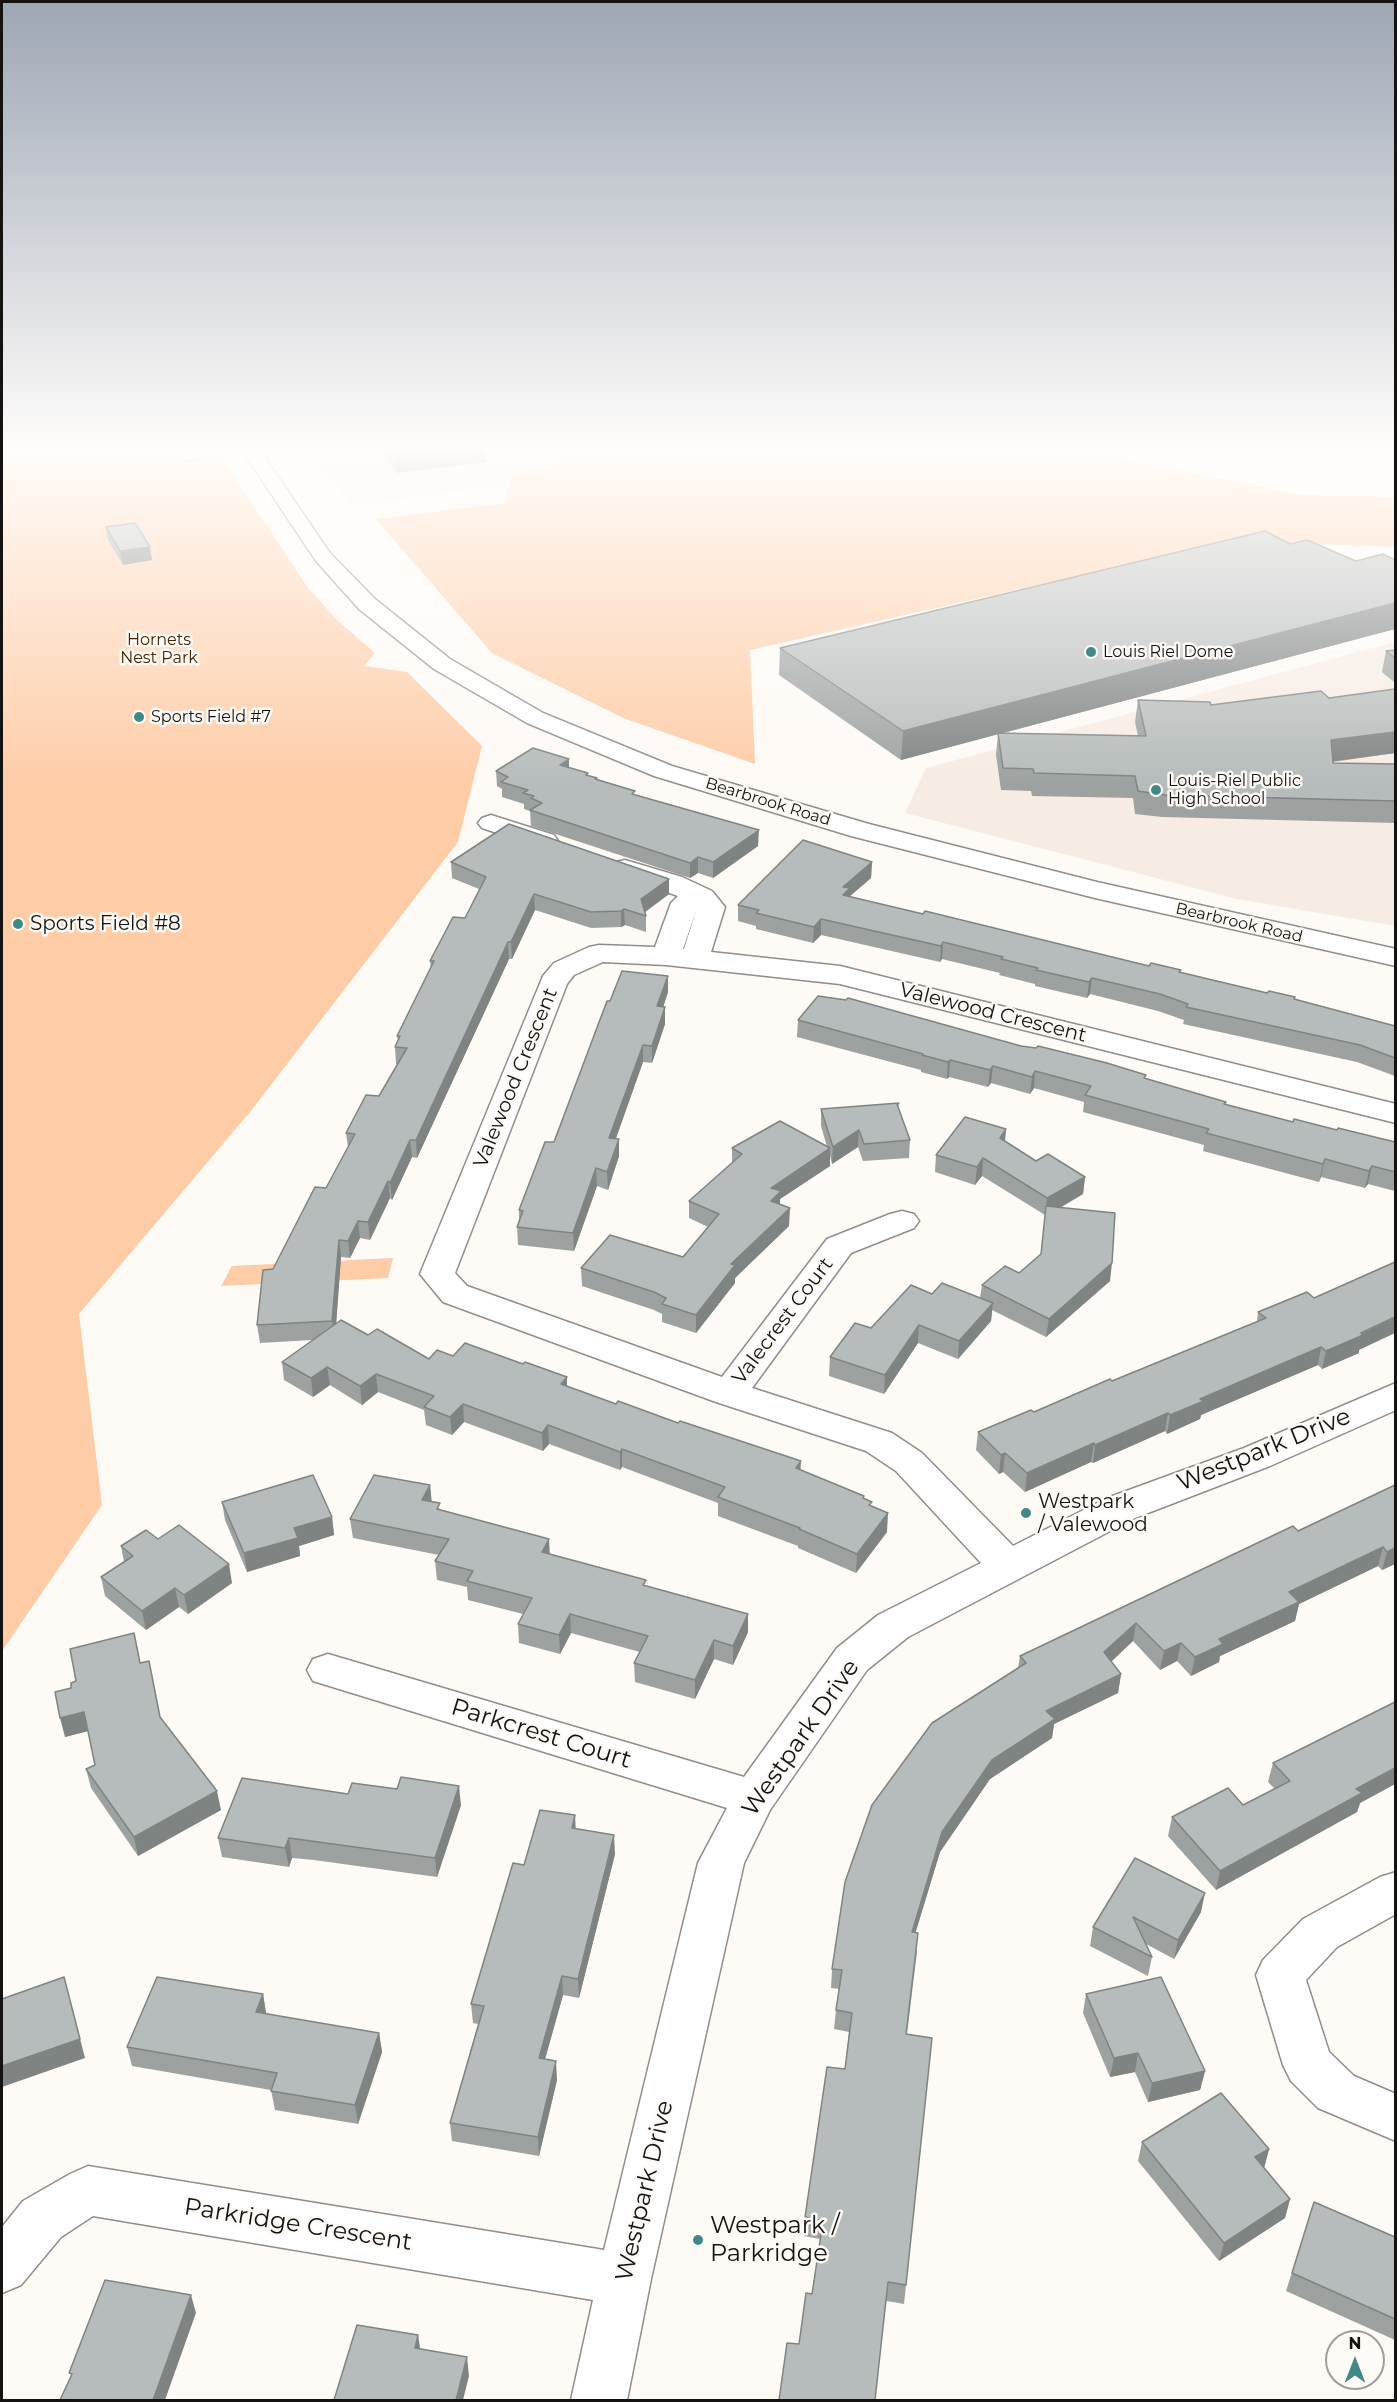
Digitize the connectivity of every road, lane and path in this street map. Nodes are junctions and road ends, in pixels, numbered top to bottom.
1 (327, 561) edge
2 (491, 824) dead end
3 (570, 850) edge
4 (604, 861) edge
5 (680, 958) junction
6 (1395, 958) edge
7 (1395, 1114) edge
8 (902, 1221) dead end
9 (729, 1393) junction
10 (1395, 1395) edge
11 (1007, 1565) junction
12 (328, 1670) dead end
13 (754, 1798) junction
14 (1395, 1891) edge
15 (1395, 2118) edge
16 (2, 2267) edge
17 (624, 2279) junction
18 (599, 2400) edge

1 - 6 street, Bearbrook Road
2 - 3 street
4 - 5 street
5 - 7 street, Valewood Crescent
5 - 9 street, Valewood Crescent
8 - 9 street, Valecrest Court
9 - 11 street, Valewood Crescent
10 - 11 street, Westpark Drive
11 - 13 street, Westpark Drive
12 - 13 street, Parkcrest Court
13 - 17 street, Westpark Drive
14 - 15 street
16 - 17 street, Parkridge Crescent
17 - 18 street, Westpark Drive

